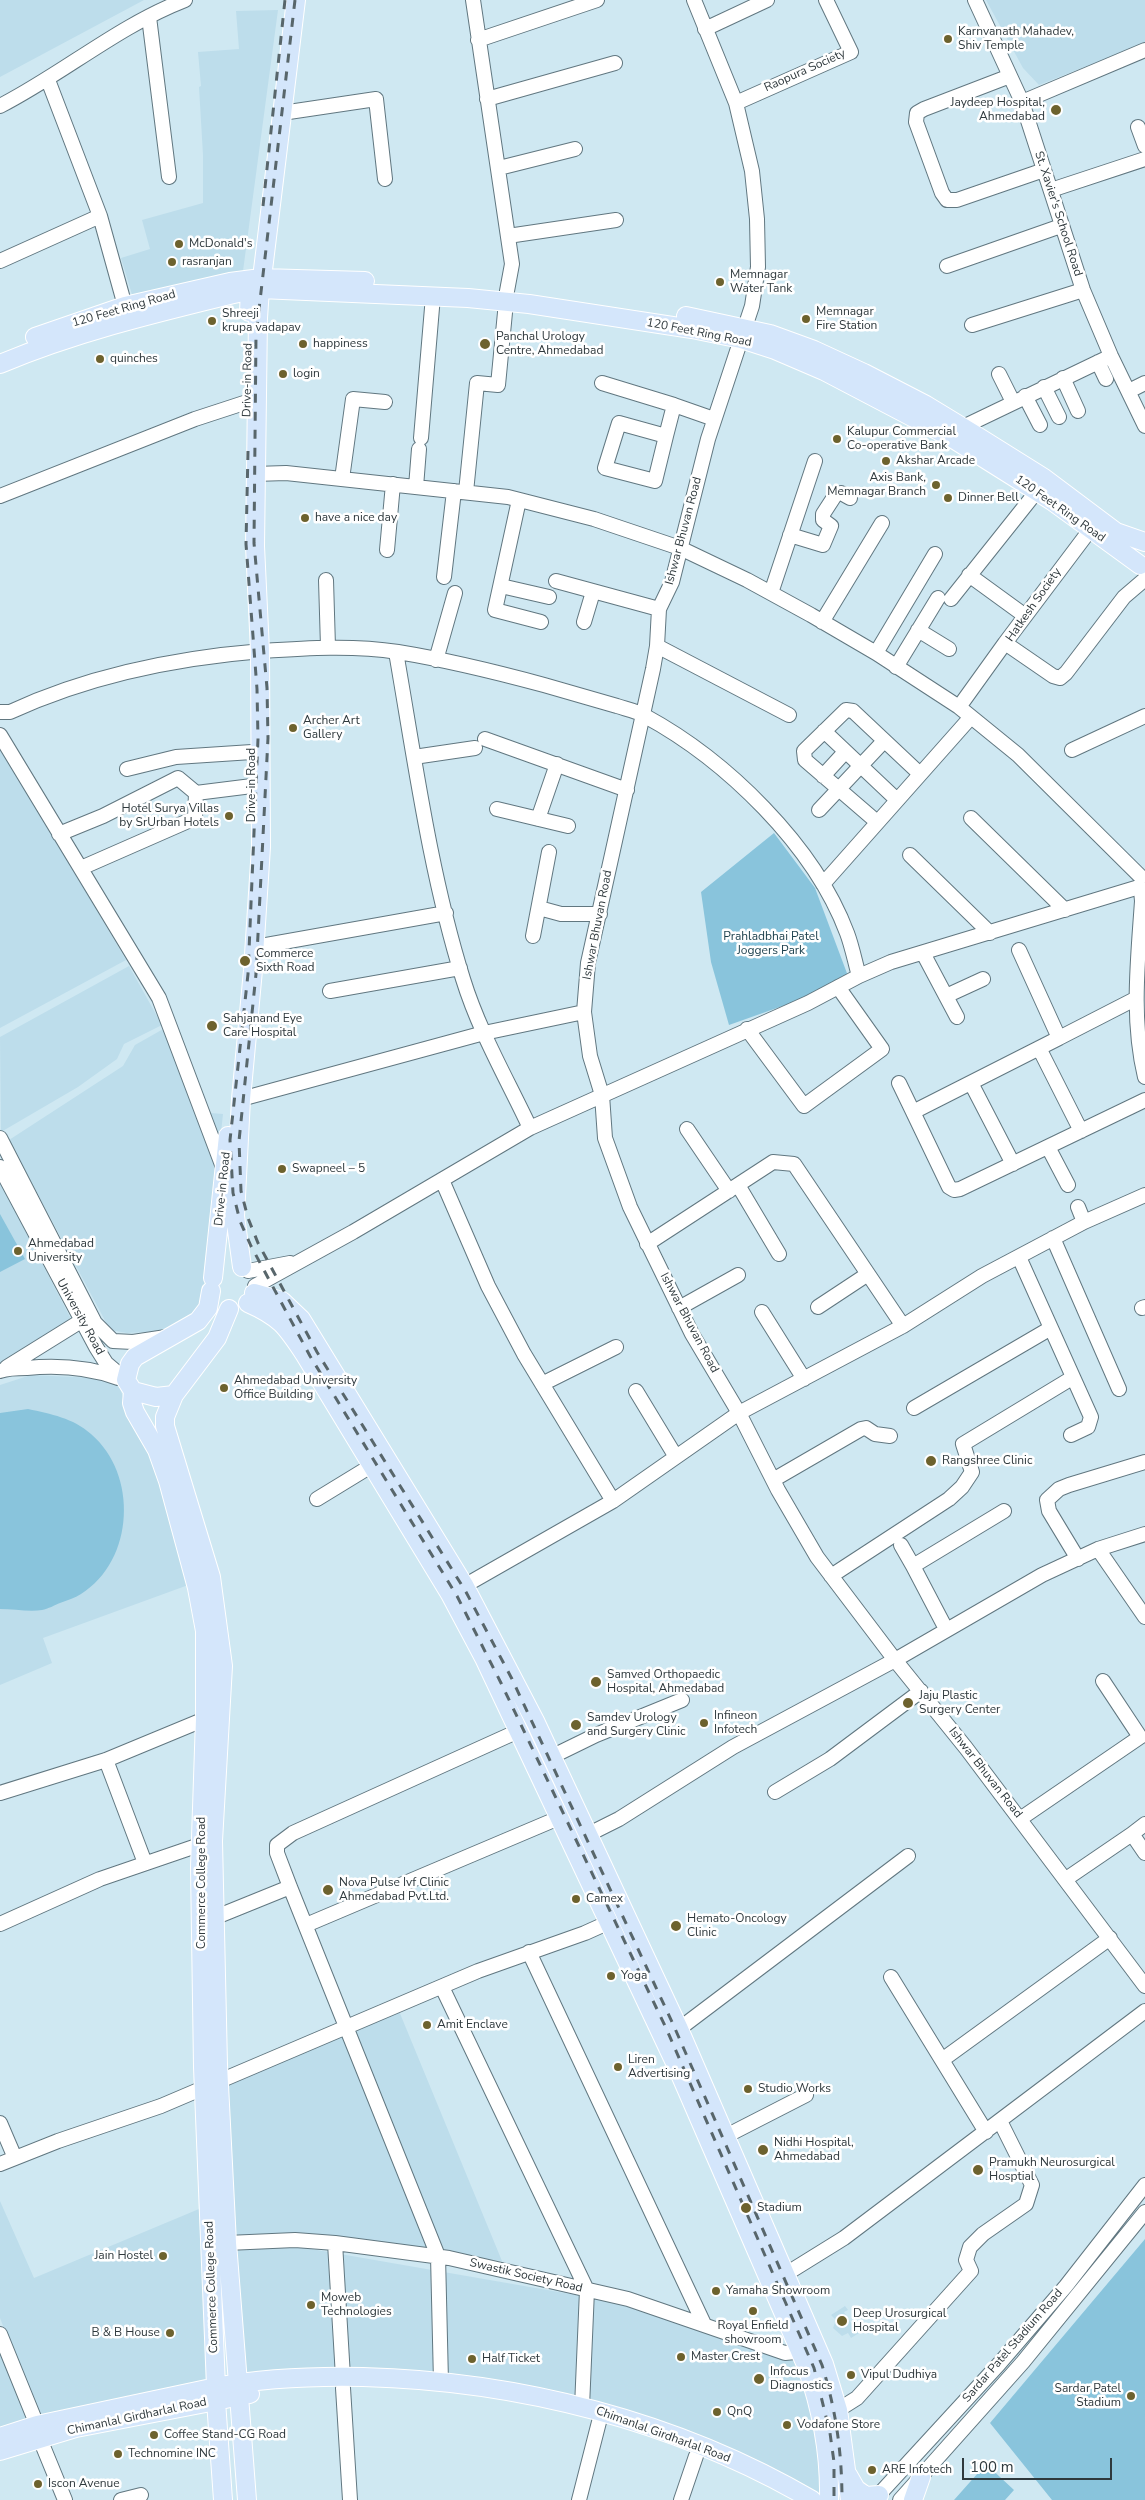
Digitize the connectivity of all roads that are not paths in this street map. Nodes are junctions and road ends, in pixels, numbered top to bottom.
1 (185, 0) edge
2 (287, 0) edge
3 (296, 0) edge
4 (473, 0) edge
5 (597, 0) edge
6 (694, 0) edge
7 (767, 0) edge
8 (826, 0) edge
9 (976, 0) edge
10 (166, 3) edge
11 (149, 17) junction
12 (705, 29) junction
13 (478, 40) junction
14 (1145, 50) edge
15 (615, 62) dead end
16 (1010, 76) junction
17 (48, 80) junction
18 (488, 99) junction
19 (1022, 102) junction
20 (736, 103) junction
21 (0, 106) edge
22 (282, 112) junction
23 (1138, 127) dead end
24 (1145, 146) edge
25 (575, 149) dead end
26 (1144, 160) edge
27 (499, 168) junction
28 (1044, 170) junction
29 (169, 177) dead end
30 (385, 179) dead end
31 (1051, 190) junction
32 (100, 216) junction
33 (616, 220) dead end
34 (1061, 226) junction
35 (508, 236) junction
36 (0, 261) edge
37 (947, 266) dead end
38 (256, 284) junction
39 (1084, 290) junction
40 (433, 296) junction
41 (507, 296) junction
42 (125, 306) junction
43 (972, 325) dead end
44 (743, 333) junction
45 (0, 351) edge
46 (1111, 356) junction
47 (1098, 362) junction
48 (0, 364) edge
49 (999, 374) dead end
50 (1063, 378) junction
51 (1106, 379) dead end
52 (602, 383) dead end
53 (1145, 383) edge
54 (1044, 387) junction
55 (1129, 391) junction
56 (1019, 399) junction
57 (247, 402) junction
58 (385, 402) dead end
59 (674, 405) junction
60 (1078, 411) dead end
61 (1058, 417) dead end
62 (714, 419) junction
63 (1040, 425) dead end
64 (1145, 426) edge
65 (963, 427) junction
66 (666, 436) junction
67 (815, 461) dead end
68 (256, 474) junction
69 (342, 479) junction
70 (393, 484) junction
71 (416, 487) junction
72 (1037, 491) junction
73 (460, 492) junction
74 (0, 496) edge
75 (850, 498) dead end
76 (519, 500) junction
77 (882, 522) dead end
78 (1090, 530) junction
79 (790, 535) junction
80 (1142, 539) edge
81 (680, 548) junction
82 (387, 550) dead end
83 (935, 554) dead end
84 (1143, 574) edge
85 (969, 575) junction
86 (444, 577) dead end
87 (326, 580) dead end
88 (556, 581) dead end
89 (501, 586) junction
90 (592, 592) junction
91 (456, 593) dead end
92 (771, 593) junction
93 (549, 597) dead end
94 (659, 609) junction
95 (1024, 615) junction
96 (541, 622) dead end
97 (584, 622) dead end
98 (822, 622) junction
99 (918, 630) junction
100 (1004, 643) junction
101 (658, 646) junction
102 (328, 647) junction
103 (949, 649) dead end
104 (255, 651) junction
105 (396, 652) junction
106 (876, 653) junction
107 (436, 660) junction
108 (896, 666) junction
109 (959, 708) junction
110 (0, 712) edge
111 (643, 714) junction
112 (789, 715) dead end
113 (1145, 716) edge
114 (970, 717) junction
115 (824, 731) junction
116 (0, 735) edge
117 (884, 741) junction
118 (1072, 750) dead end
119 (252, 752) junction
120 (845, 752) junction
121 (414, 757) junction
122 (557, 764) junction
123 (860, 766) junction
124 (127, 769) dead end
125 (920, 774) junction
126 (823, 776) junction
127 (252, 786) junction
128 (838, 789) junction
129 (627, 790) junction
130 (196, 793) junction
131 (897, 800) junction
132 (498, 809) dead end
133 (819, 810) dead end
134 (971, 818) dead end
135 (538, 819) junction
136 (877, 822) junction
137 (568, 826) dead end
138 (59, 834) junction
139 (549, 852) dead end
140 (910, 856) dead end
141 (81, 868) junction
142 (1143, 880) edge
143 (823, 884) junction
144 (539, 908) junction
145 (1065, 910) junction
146 (446, 913) junction
147 (600, 914) junction
148 (990, 933) junction
149 (533, 936) dead end
150 (255, 947) junction
151 (1019, 950) dead end
152 (923, 953) junction
153 (460, 968) junction
154 (1145, 968) edge
155 (859, 976) junction
156 (983, 979) dead end
157 (838, 987) junction
158 (330, 991) dead end
159 (946, 996) junction
160 (1135, 999) junction
161 (584, 1012) junction
162 (957, 1017) dead end
163 (748, 1029) junction
164 (484, 1033) junction
165 (1145, 1033) edge
166 (1059, 1038) junction
167 (1039, 1048) junction
168 (1145, 1077) edge
169 (971, 1082) junction
170 (900, 1083) dead end
171 (602, 1095) junction
172 (241, 1099) junction
173 (1145, 1100) edge
174 (913, 1112) junction
175 (530, 1128) junction
176 (687, 1129) dead end
177 (1081, 1131) junction
178 (0, 1138) edge
179 (1048, 1147) junction
180 (1013, 1164) junction
181 (0, 1167) edge
182 (224, 1172) junction
183 (442, 1180) junction
184 (1068, 1185) dead end
185 (734, 1188) junction
186 (1145, 1195) edge
187 (1078, 1207) dead end
188 (1084, 1222) junction
189 (1053, 1238) junction
190 (648, 1244) junction
191 (779, 1254) dead end
192 (1019, 1257) junction
193 (868, 1274) junction
194 (738, 1275) dead end
195 (249, 1284) junction
196 (212, 1285) junction
197 (818, 1307) dead end
198 (679, 1308) junction
199 (229, 1309) junction
200 (762, 1312) dead end
201 (81, 1321) junction
202 (903, 1326) junction
203 (1050, 1328) junction
204 (170, 1336) junction
205 (616, 1347) dead end
206 (2, 1370) edge
207 (1072, 1378) junction
208 (804, 1379) junction
209 (542, 1384) junction
210 (129, 1386) junction
211 (1119, 1389) dead end
212 (636, 1391) dead end
213 (174, 1395) junction
214 (914, 1408) dead end
215 (739, 1413) junction
216 (1071, 1435) dead end
217 (890, 1436) dead end
218 (676, 1457) junction
219 (1145, 1462) edge
220 (371, 1466) junction
221 (773, 1480) junction
222 (317, 1499) dead end
223 (613, 1501) junction
224 (1004, 1511) dead end
225 (1145, 1534) edge
226 (901, 1545) dead end
227 (1098, 1549) junction
228 (1078, 1558) junction
229 (913, 1566) junction
230 (831, 1576) junction
231 (457, 1590) junction
232 (1143, 1610) edge
233 (946, 1629) junction
234 (894, 1660) junction
235 (1103, 1681) dead end
236 (921, 1691) junction
237 (682, 1700) dead end
238 (222, 1706) junction
239 (205, 1719) junction
240 (536, 1723) junction
241 (520, 1730) junction
242 (1142, 1741) edge
243 (551, 1757) junction
244 (106, 1760) junction
245 (775, 1792) dead end
246 (0, 1793) edge
247 (561, 1817) junction
248 (1020, 1819) junction
249 (1145, 1824) edge
250 (1132, 1834) junction
251 (580, 1838) junction
252 (207, 1842) junction
253 (1145, 1853) edge
254 (908, 1856) dead end
255 (145, 1863) junction
256 (1066, 1879) junction
257 (290, 1887) junction
258 (216, 1917) junction
259 (618, 1918) junction
260 (1, 1920) edge
261 (306, 1925) junction
262 (1110, 1938) junction
263 (529, 1952) junction
264 (891, 1977) dead end
265 (1145, 1986) edge
266 (442, 1987) junction
267 (1145, 2011) edge
268 (347, 2027) junction
269 (679, 2029) junction
270 (942, 2060) junction
271 (212, 2084) junction
272 (806, 2095) dead end
273 (1000, 2121) junction
274 (0, 2123) edge
275 (986, 2132) junction
276 (726, 2136) junction
277 (15, 2158) junction
278 (0, 2164) edge
279 (737, 2184) junction
280 (1145, 2185) edge
281 (1145, 2212) edge
282 (227, 2243) junction
283 (335, 2243) junction
284 (438, 2256) junction
285 (786, 2274) junction
286 (587, 2290) junction
287 (704, 2324) junction
288 (0, 2334) edge
289 (807, 2346) junction
290 (1011, 2350) junction
291 (1023, 2362) junction
292 (343, 2382) junction
293 (441, 2382) junction
294 (239, 2389) junction
295 (216, 2394) junction
296 (582, 2407) junction
297 (838, 2410) junction
298 (954, 2413) junction
299 (600, 2422) junction
300 (967, 2425) junction
301 (39, 2432) junction
302 (0, 2438) edge
303 (0, 2451) edge
304 (696, 2456) junction
305 (848, 2475) junction
306 (921, 2477) junction
307 (141, 2495) dead end
308 (876, 2498) edge
309 (65, 2500) edge
310 (121, 2500) edge
311 (223, 2500) edge
312 (247, 2500) edge
313 (350, 2500) edge
314 (579, 2500) edge
315 (681, 2500) edge
316 (789, 2500) edge
317 (812, 2500) edge
318 (830, 2500) edge
319 (850, 2500) edge
320 (900, 2500) edge
321 (913, 2500) edge

1 - 10 street
2 - 38 main road, Drive-in Road
3 - 22 main road
4 - 13 street
5 - 13 street
6 - 12 street, Ishwar Bhuvan Road
7 - 12 street
8 - 20 street, Raopura Society
9 - 16 street, St. Xavier's School Road
10 - 11 street
11 - 17 street
11 - 29 street
12 - 20 street, Ishwar Bhuvan Road
13 - 18 street
14 - 19 street
15 - 18 street
16 - 19 street, St. Xavier's School Road
16 - 28 street
17 - 21 street
17 - 32 street
18 - 27 street
19 - 28 street, St. Xavier's School Road
20 - 44 street, Ishwar Bhuvan Road
22 - 30 street
22 - 38 main road
23 - 24 street
25 - 27 street
26 - 31 street
27 - 35 street
28 - 31 street, St. Xavier's School Road
31 - 34 street, St. Xavier's School Road
32 - 36 street
32 - 42 street
33 - 35 street
34 - 37 street
34 - 39 street, St. Xavier's School Road
35 - 41 street
38 - 40 main road, 120 Feet Ring Road
38 - 41 main road, 120 Feet Ring Road
38 - 42 main road, 120 Feet Ring Road
38 - 48 main road, 120 Feet Ring Road
38 - 57 main road, Drive-in Road
38 - 68 main road, Drive-in Road
39 - 43 street
39 - 46 street, St. Xavier's School Road
40 - 41 main road, 120 Feet Ring Road
40 - 71 street
41 - 44 main road, 120 Feet Ring Road
41 - 73 street
42 - 45 main road, 120 Feet Ring Road
44 - 62 street, Ishwar Bhuvan Road
44 - 65 main road, 120 Feet Ring Road
44 - 72 main road, 120 Feet Ring Road
46 - 47 street
46 - 55 street, St. Xavier's School Road
47 - 50 street
47 - 51 street
49 - 56 street
50 - 54 street
50 - 60 street
52 - 59 street
53 - 55 street
54 - 56 street
54 - 61 street
55 - 64 street, St. Xavier's School Road
56 - 63 street
56 - 65 street
57 - 74 street
57 - 104 main road, Drive-in Road
58 - 69 street
59 - 62 street
59 - 66 street
62 - 81 street, Ishwar Bhuvan Road
65 - 80 main road, 120 Feet Ring Road
66 - 66 street
67 - 79 street
68 - 69 street
68 - 104 main road, Drive-in Road
69 - 70 street
70 - 71 street
70 - 82 street
71 - 73 street
72 - 78 main road, 120 Feet Ring Road
72 - 85 street
73 - 76 street
73 - 86 street
75 - 79 street
76 - 81 street
76 - 89 street
77 - 98 street
78 - 84 main road, 120 Feet Ring Road
78 - 95 street, Hatkesh Society
79 - 92 street
80 - 84 main road
81 - 92 street
81 - 94 street, Ishwar Bhuvan Road
83 - 106 street
84 - 100 street, Hatkesh Society
85 - 95 street
85 - 99 street
87 - 102 street
88 - 90 street
89 - 93 street
89 - 96 street
90 - 94 street
90 - 97 street
91 - 107 street
92 - 98 street
94 - 101 street, Ishwar Bhuvan Road
95 - 100 street, Hatkesh Society
98 - 106 street
99 - 103 street
99 - 108 street
100 - 109 street
101 - 111 street, Ishwar Bhuvan Road
101 - 112 street
102 - 104 street
102 - 105 street
104 - 110 street
104 - 119 main road, Drive-in Road
104 - 150 main road, Drive-in Road
105 - 107 street
105 - 121 street
106 - 108 street
107 - 111 street
108 - 109 street
109 - 114 street
111 - 129 street, Ishwar Bhuvan Road
111 - 143 street
113 - 118 street
114 - 125 street
114 - 142 street
115 - 117 street
115 - 120 street
115 - 126 street
116 - 138 street
117 - 123 street
117 - 125 street
119 - 124 street
119 - 127 main road, Drive-in Road
120 - 123 street
120 - 126 street
121 - 122 street
121 - 146 street
122 - 129 street
122 - 135 street
123 - 128 street
123 - 131 street
125 - 131 street
126 - 128 street
127 - 130 street
127 - 182 main road, Drive-in Road
128 - 133 street
128 - 136 street
129 - 147 street, Ishwar Bhuvan Road
130 - 138 street
130 - 141 street
131 - 136 street
132 - 135 street
134 - 145 street
135 - 137 street
136 - 143 street
138 - 141 street
139 - 144 street
140 - 148 street
141 - 182 street
142 - 145 street
142 - 160 street
143 - 155 street
144 - 147 street
144 - 149 street
145 - 148 street
146 - 150 street
146 - 153 street
147 - 161 street, Ishwar Bhuvan Road
148 - 152 street
150 - 172 main road, Drive-in Road
151 - 166 street
152 - 155 street
152 - 159 street
153 - 158 street
153 - 164 street
154 - 165 street
155 - 157 street
156 - 159 street
157 - 163 street
157 - 163 street
159 - 162 street
160 - 166 street
160 - 168 street
161 - 164 street
161 - 171 street, Ishwar Bhuvan Road
163 - 171 street
164 - 172 street
164 - 175 street
166 - 167 street
167 - 169 street
167 - 177 street
169 - 174 street
169 - 180 street
170 - 174 street
171 - 175 street
171 - 190 street, Ishwar Bhuvan Road
172 - 195 main road, Drive-in Road
173 - 177 street
174 - 180 street
175 - 183 street
176 - 185 street
177 - 179 street
178 - 204 street, University Road
179 - 180 street
179 - 184 street
181 - 201 street, University Road
182 - 196 main road, Drive-in Road
183 - 195 street
183 - 209 street
185 - 190 street
185 - 191 street
185 - 193 street
186 - 188 street
187 - 188 street
188 - 189 street
189 - 192 street
189 - 211 street
190 - 198 street, Ishwar Bhuvan Road
192 - 202 street
192 - 203 street
193 - 197 street
193 - 202 street
194 - 198 street
195 - 196 main road
195 - 199 main road
195 - 220 main road
195 - 231 main road
196 - 199 main road
196 - 204 main road, Drive-in Road
198 - 215 street, Ishwar Bhuvan Road
199 - 213 main road, Commerce College Road
200 - 208 street
201 - 206 street
201 - 210 street, University Road
202 - 208 street
203 - 207 street
203 - 214 street
204 - 210 main road, Drive-in Road
205 - 209 street
206 - 210 street
207 - 216 street
207 - 230 street
208 - 215 street
209 - 223 street
210 - 213 main road
210 - 239 main road, Commerce College Road
212 - 218 street
213 - 238 main road, Commerce College Road
215 - 218 street
215 - 221 street, Ishwar Bhuvan Road
217 - 221 street
218 - 223 street
219 - 228 street
220 - 222 street
220 - 231 main road
221 - 230 street, Ishwar Bhuvan Road
223 - 231 street
224 - 229 street
225 - 227 street
226 - 229 street
227 - 228 street
227 - 232 street
228 - 233 street
229 - 233 street
230 - 234 street, Ishwar Bhuvan Road
231 - 240 main road
231 - 241 main road
233 - 234 street
234 - 236 street, Ishwar Bhuvan Road
234 - 251 street
235 - 242 street
236 - 245 street
236 - 248 street, Ishwar Bhuvan Road
237 - 243 street
238 - 239 street
238 - 252 main road, Commerce College Road
239 - 244 street
239 - 252 main road, Commerce College Road
240 - 241 street
240 - 243 main road
241 - 247 main road
241 - 257 street
242 - 248 street
243 - 251 main road
244 - 246 street
244 - 255 street
247 - 251 main road
247 - 261 street
248 - 256 street, Ishwar Bhuvan Road
249 - 250 street
250 - 253 street
250 - 256 street
251 - 259 main road
252 - 255 street
252 - 258 main road, Commerce College Road
252 - 271 main road, Commerce College Road
254 - 269 street
255 - 260 street
256 - 262 street, Ishwar Bhuvan Road
257 - 258 street
257 - 261 street
258 - 271 main road, Commerce College Road
259 - 263 street
259 - 269 main road
259 - 279 main road
261 - 268 street
262 - 265 street, Ishwar Bhuvan Road
262 - 270 street
263 - 266 street
263 - 287 street
264 - 270 street
266 - 268 street
266 - 286 street
267 - 273 street
268 - 271 street
268 - 284 street
269 - 276 main road
270 - 275 street
271 - 277 street
271 - 282 main road, Commerce College Road
271 - 295 main road, Commerce College Road
272 - 276 street
273 - 275 street
273 - 297 street
274 - 277 street
275 - 285 street
276 - 279 main road
277 - 278 street
279 - 285 main road
279 - 289 main road
280 - 290 street, Sardar Patel Stadium Road
281 - 291 street, Sardar Patel Stadium Road
282 - 283 street, Swastik Society Road
282 - 294 main road, Commerce College Road
283 - 284 street, Swastik Society Road
283 - 292 street
284 - 286 street, Swastik Society Road
284 - 293 street
285 - 289 main road
286 - 287 street, Swastik Society Road
286 - 296 street
287 - 289 street, Swastik Society Road
288 - 301 street
289 - 297 main road
289 - 318 main road
290 - 291 street
290 - 298 street, Sardar Patel Stadium Road
291 - 300 street, Sardar Patel Stadium Road
292 - 293 main road, Chimanlal Girdharlal Road
292 - 294 main road, Chimanlal Girdharlal Road
292 - 299 main road, Chimanlal Girdharlal Road
292 - 313 street
293 - 296 main road, Chimanlal Girdharlal Road
294 - 295 main road, Chimanlal Girdharlal Road
294 - 312 main road, Commerce College Road
295 - 301 main road, Chimanlal Girdharlal Road
295 - 311 main road, Commerce College Road
296 - 317 main road, Chimanlal Girdharlal Road
297 - 305 main road
298 - 300 street
298 - 308 street, Sardar Patel Stadium Road
299 - 304 main road, Chimanlal Girdharlal Road
299 - 314 street
300 - 306 street, Sardar Patel Stadium Road
301 - 302 main road, Chimanlal Girdharlal Road
301 - 303 main road, Chimanlal Girdharlal Road
301 - 309 street
304 - 315 street
304 - 316 main road, Chimanlal Girdharlal Road
305 - 308 main road
305 - 319 main road
306 - 320 street, Sardar Patel Stadium Road
306 - 321 main road
307 - 310 street

